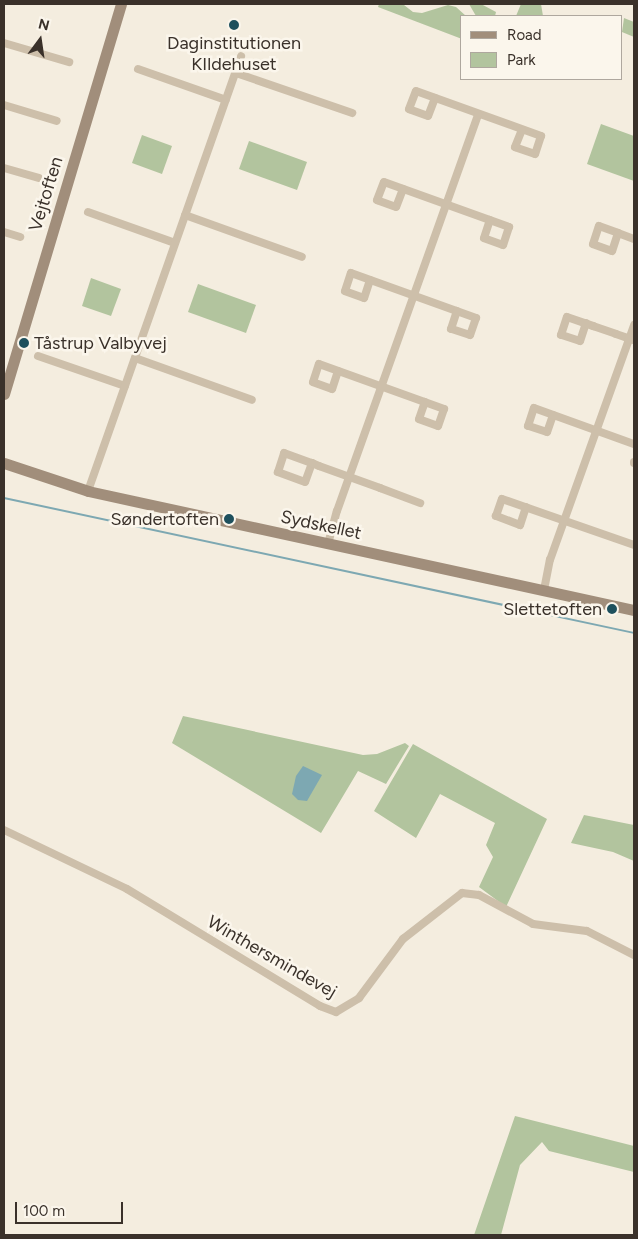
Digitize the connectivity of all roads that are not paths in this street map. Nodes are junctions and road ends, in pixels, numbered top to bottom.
1 (120, 4) edge
2 (4, 42) edge
3 (241, 56) dead end
4 (69, 62) dead end
5 (138, 69) dead end
6 (236, 72) junction
7 (435, 98) dead end
8 (226, 100) junction
9 (4, 105) edge
10 (352, 113) dead end
11 (478, 114) junction
12 (57, 121) dead end
13 (522, 130) dead end
14 (4, 168) edge
15 (39, 178) dead end
16 (403, 189) dead end
17 (446, 204) junction
18 (88, 212) dead end
19 (185, 216) junction
20 (490, 220) dead end
21 (4, 232) edge
22 (618, 233) dead end
23 (20, 237) dead end
24 (634, 239) edge
25 (175, 243) junction
26 (302, 257) dead end
27 (370, 280) dead end
28 (414, 296) junction
29 (457, 311) dead end
30 (586, 324) dead end
31 (634, 325) edge
32 (632, 340) edge
33 (38, 356) dead end
34 (135, 358) junction
35 (338, 371) dead end
36 (125, 386) junction
37 (382, 386) junction
38 (4, 394) edge
39 (252, 400) dead end
40 (425, 402) dead end
41 (553, 414) dead end
42 (597, 430) junction
43 (634, 444) edge
44 (4, 462) edge
45 (312, 463) junction
46 (350, 477) junction
47 (88, 491) junction
48 (420, 502) dead end
49 (526, 507) dead end
50 (565, 520) junction
51 (328, 544) junction
52 (634, 545) edge
53 (544, 590) junction
54 (634, 610) edge
55 (4, 830) edge
56 (634, 955) edge

1 - 38 street, Vejtoften
2 - 4 street
3 - 6 street
5 - 8 street
6 - 8 street
6 - 10 street
7 - 11 street
8 - 19 street
9 - 12 street
11 - 13 street
11 - 17 street
14 - 15 street
16 - 17 street
17 - 20 street
17 - 28 street
18 - 25 street
19 - 25 street
19 - 26 street
21 - 23 street
22 - 24 street
25 - 34 street
27 - 28 street
28 - 29 street
28 - 37 street
30 - 32 street
31 - 32 street
32 - 42 street
33 - 36 street
34 - 36 street
34 - 39 street
35 - 37 street
36 - 47 street
37 - 40 street
37 - 46 street
41 - 42 street
42 - 43 street
42 - 50 street
44 - 47 street, Sydskellet
45 - 45 street
45 - 46 street
46 - 48 street
46 - 51 street
47 - 51 street, Sydskellet
49 - 50 street
50 - 52 street
50 - 53 street
51 - 53 street, Sydskellet
53 - 54 street, Sydskellet
55 - 56 street, Winthersmindevej

